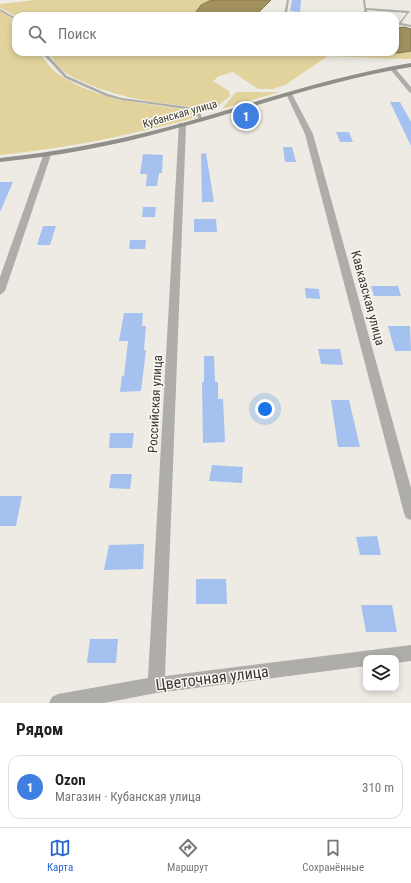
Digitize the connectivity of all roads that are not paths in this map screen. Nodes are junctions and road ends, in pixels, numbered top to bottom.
1 (288, 0) edge
2 (364, 0) edge
3 (365, 9) junction
4 (0, 10) edge
5 (285, 12) edge
6 (365, 12) edge
7 (12, 17) edge
8 (400, 23) joint
9 (411, 26) edge
10 (47, 56) edge
11 (411, 65) edge
12 (392, 68) junction
13 (411, 91) edge
14 (289, 94) junction
15 (201, 120) junction
16 (182, 125) junction
17 (47, 155) junction
18 (0, 160) edge
19 (0, 291) edge
20 (411, 513) edge
21 (411, 653) edge
22 (393, 655) edge
23 (363, 658) edge
24 (156, 684) junction
25 (58, 703) edge

1 - 5 lane
2 - 3 lane
3 - 6 lane
3 - 8 lane
4 - 7 lane
8 - 9 lane
10 - 15 lane
11 - 12 main road, Кубанская улица
12 - 13 street
12 - 14 main road, Кубанская улица
14 - 15 main road, Кубанская улица
14 - 20 street, Кавказская улица
15 - 16 main road, Кубанская улица
16 - 17 main road, Кубанская улица
16 - 24 street, Российская улица
17 - 18 main road, Кубанская улица
17 - 19 street
21 - 22 street, Цветочная улица
23 - 24 street, Цветочная улица
24 - 25 street, Цветочная улица

